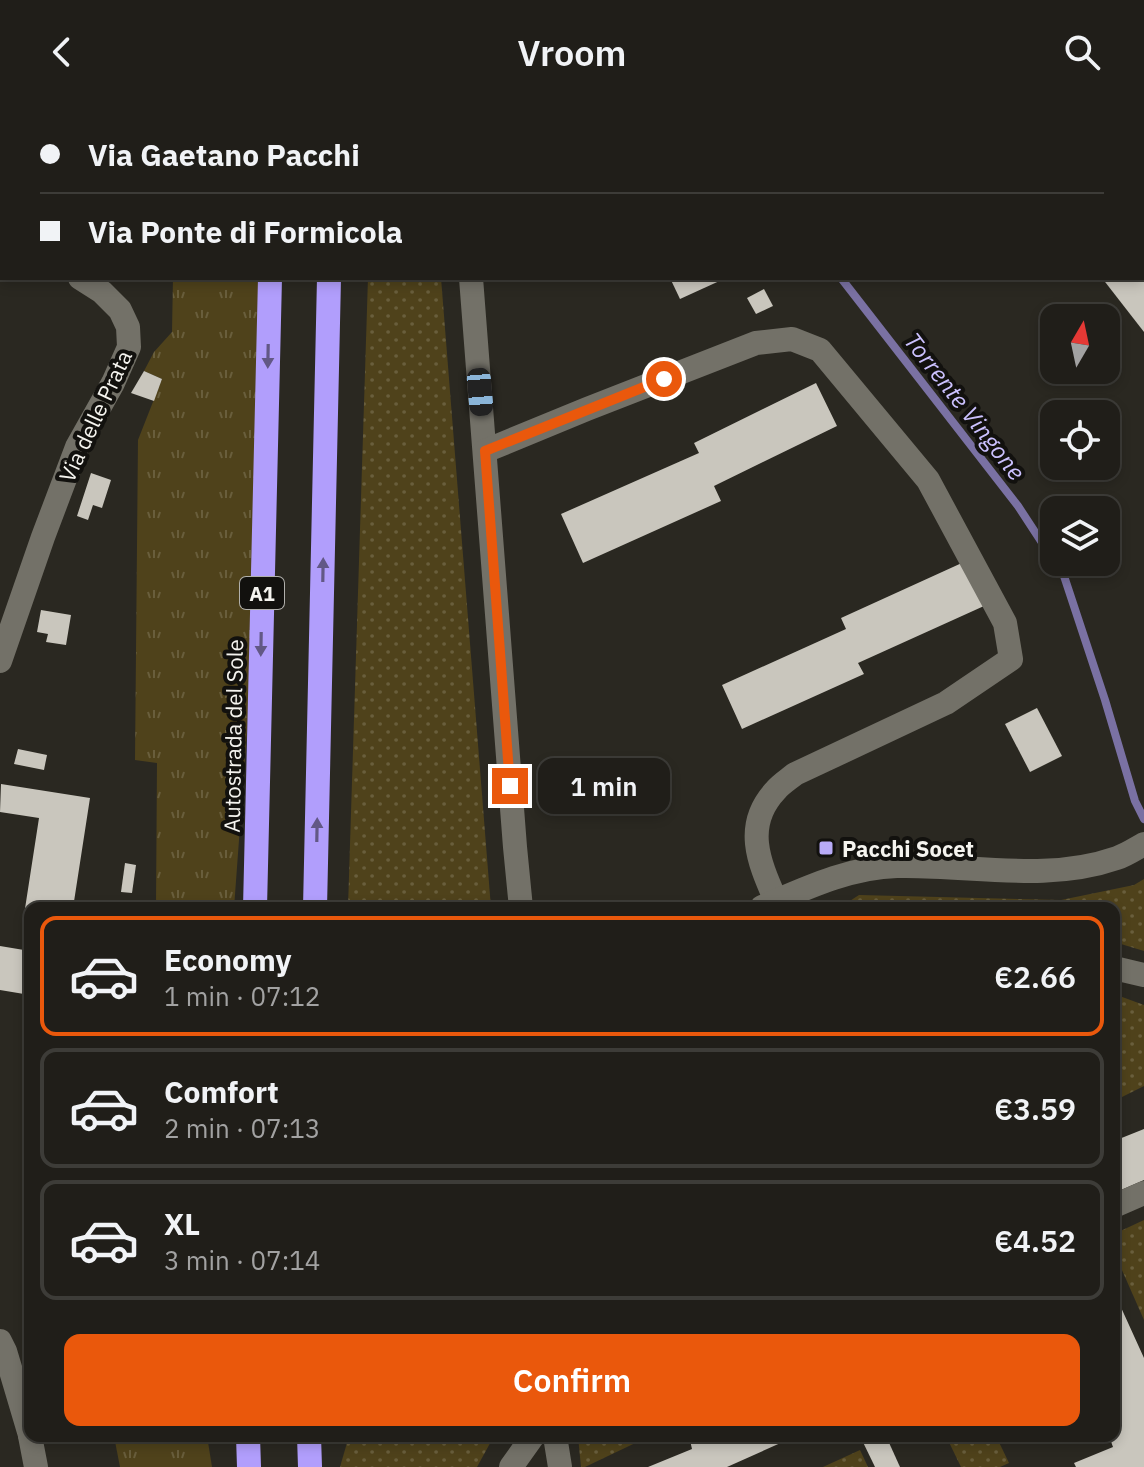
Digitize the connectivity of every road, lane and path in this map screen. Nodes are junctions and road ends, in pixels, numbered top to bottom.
1 (83, 280) edge
2 (270, 280) edge
3 (329, 280) edge
4 (471, 280) edge
5 (485, 451) junction
6 (0, 661) edge
7 (1144, 844) edge
8 (255, 902) edge
9 (315, 902) edge
10 (520, 902) edge
11 (771, 902) edge
12 (781, 902) edge
13 (1120, 969) edge
14 (1144, 975) edge
15 (1144, 1193) edge
16 (1120, 1203) edge
17 (0, 1341) edge
18 (24, 1415) edge
19 (31, 1442) edge
20 (248, 1442) edge
21 (309, 1442) edge
22 (529, 1442) edge
23 (556, 1442) edge
24 (36, 1467) edge
25 (249, 1467) edge
26 (310, 1467) edge
27 (511, 1467) edge
28 (560, 1467) edge

1 - 6 street, Via delle Prata
2 -> 8 highway, Autostrada del Sole / A1
9 -> 3 highway
4 - 5 street
5 - 10 street
5 - 11 street
7 - 12 street
13 - 14 street
15 - 16 street
17 - 18 street
19 - 24 street
20 - 25 highway
21 - 26 highway
22 - 27 street
23 - 28 street

